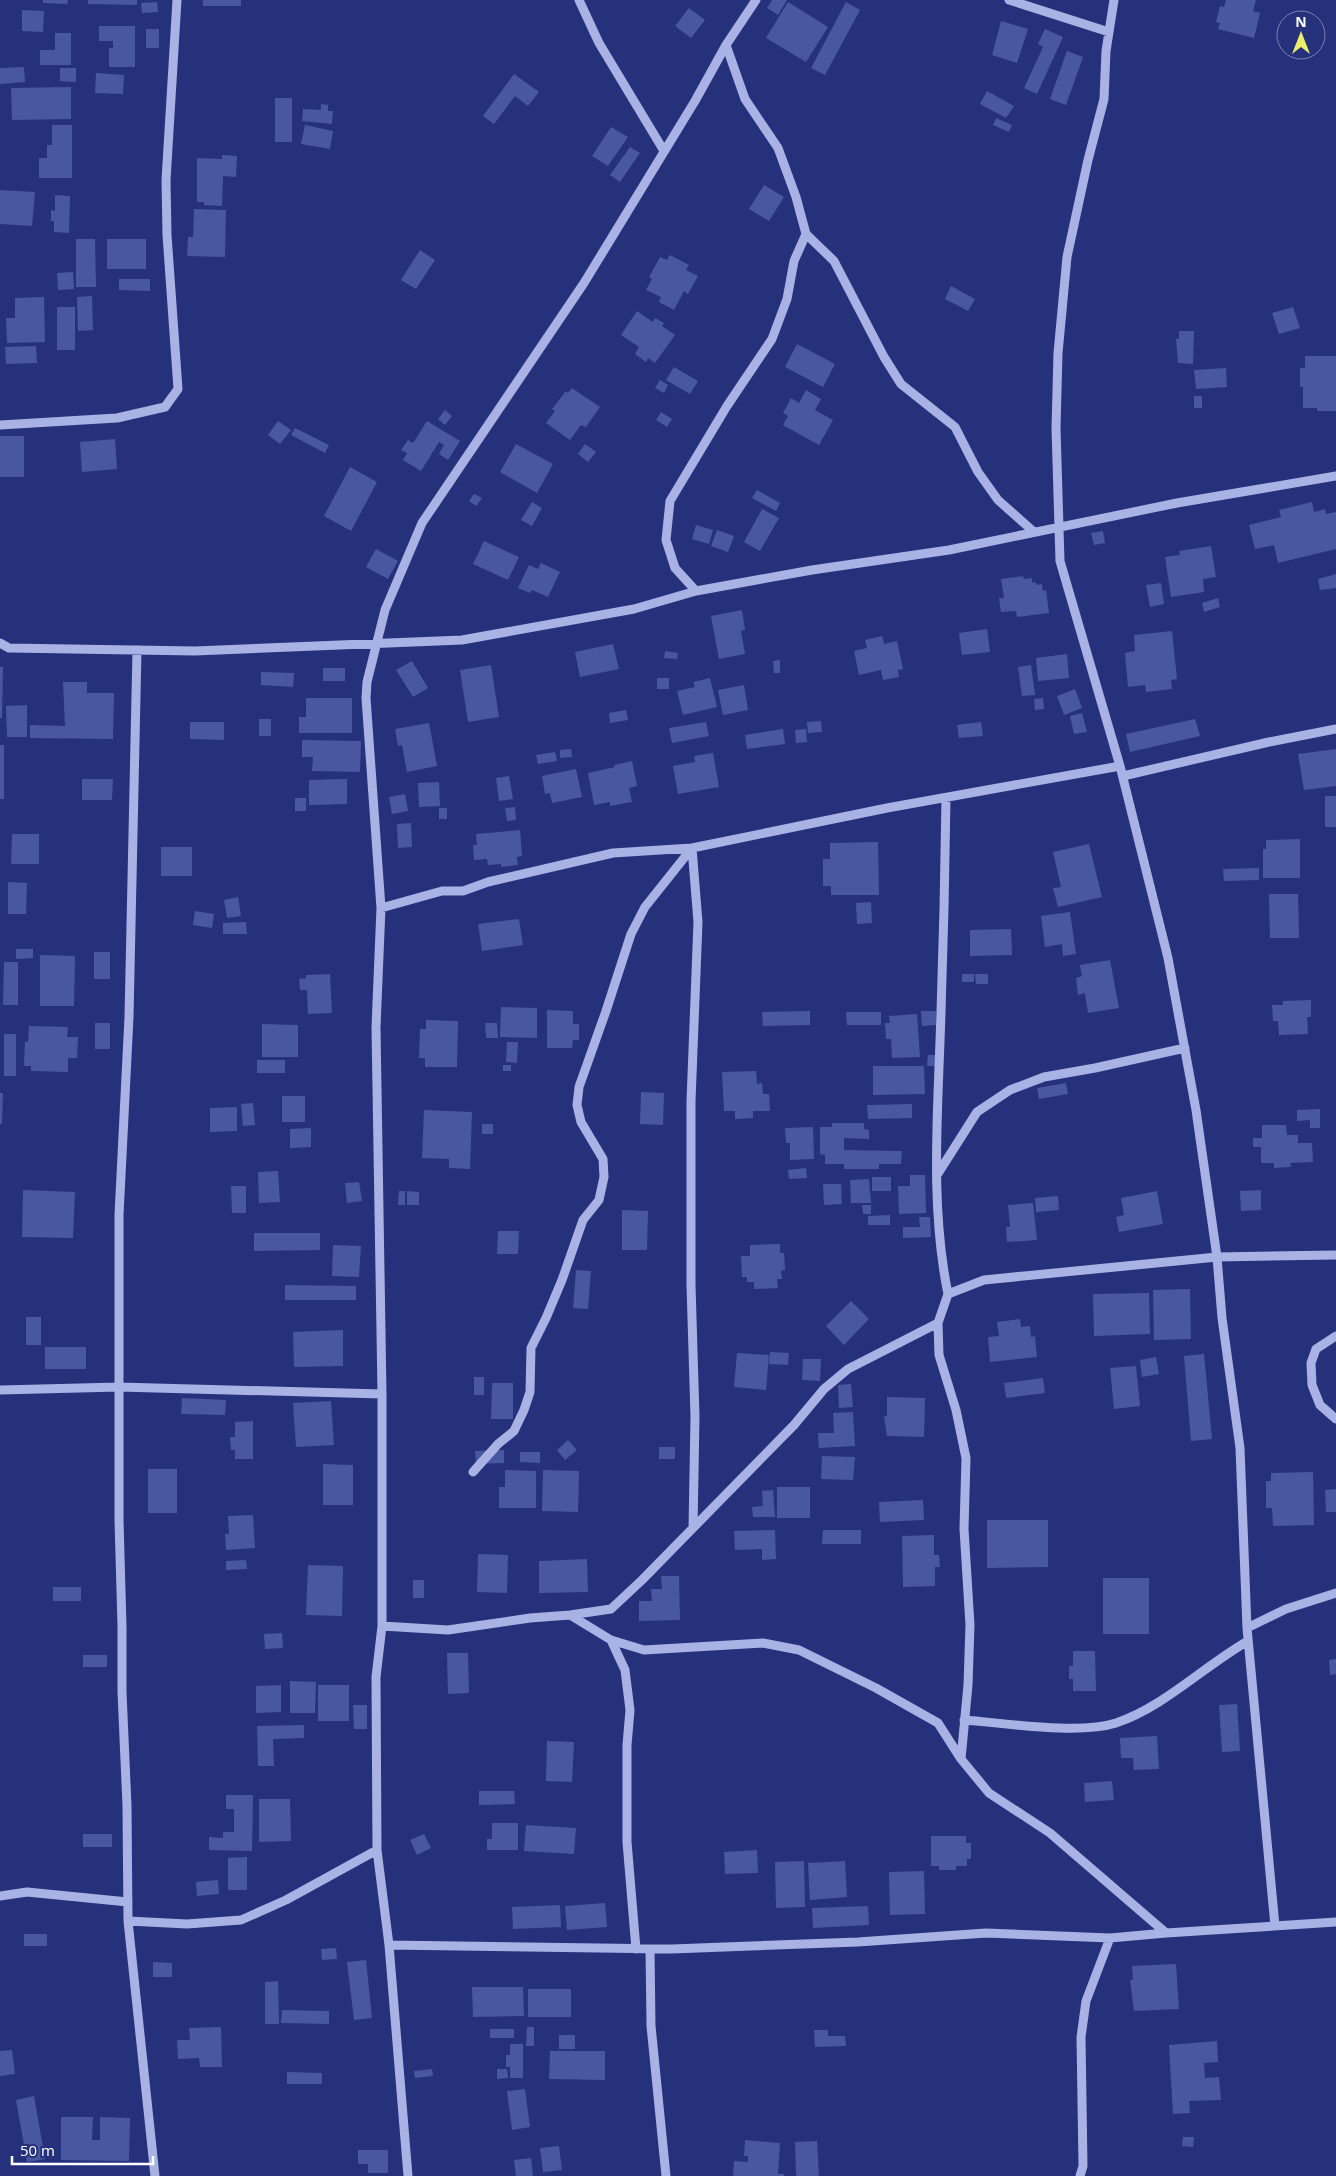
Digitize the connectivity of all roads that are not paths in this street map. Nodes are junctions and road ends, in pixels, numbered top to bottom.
1 (177, 0) edge
2 (579, 0) edge
3 (756, 0) edge
4 (1009, 0) edge
5 (1114, 0) edge
6 (1109, 32) junction
7 (726, 45) junction
8 (664, 151) junction
9 (806, 234) junction
10 (0, 425) edge
11 (1336, 476) edge
12 (1058, 527) junction
13 (1034, 532) junction
14 (696, 591) junction
15 (0, 643) edge
16 (375, 643) junction
17 (137, 650) junction
18 (1336, 729) edge
19 (1120, 766) junction
20 (1123, 776) junction
21 (946, 798) junction
22 (692, 848) junction
23 (381, 908) junction
24 (1185, 1048) junction
25 (937, 1175) junction
26 (1336, 1255) edge
27 (1217, 1257) junction
28 (948, 1294) junction
29 (938, 1323) junction
30 (1336, 1336) edge
31 (118, 1388) junction
32 (0, 1390) edge
33 (382, 1394) junction
34 (1336, 1419) edge
35 (473, 1472) dead end
36 (693, 1528) junction
37 (1336, 1593) edge
38 (570, 1615) junction
39 (382, 1626) junction
40 (1247, 1628) junction
41 (611, 1640) junction
42 (1248, 1641) junction
43 (964, 1720) junction
44 (961, 1759) junction
45 (376, 1850) junction
46 (0, 1896) edge
47 (128, 1902) junction
48 (128, 1921) junction
49 (1336, 1922) edge
50 (1275, 1926) junction
51 (1166, 1932) junction
52 (1110, 1938) junction
53 (389, 1945) junction
54 (636, 1949) junction
55 (650, 1949) junction
56 (155, 2176) edge
57 (408, 2176) edge
58 (666, 2176) edge
59 (1080, 2176) edge

1 - 10 street
2 - 8 street
3 - 7 street
4 - 6 street
5 - 6 street
6 - 12 street
7 - 8 street
7 - 9 street
8 - 16 street
9 - 13 street
9 - 14 street
11 - 12 street
12 - 13 street
12 - 19 street
13 - 14 street
14 - 16 street
15 - 17 street
16 - 17 street
16 - 23 street
17 - 31 street
18 - 20 street
19 - 20 street
19 - 21 street
20 - 24 street
21 - 22 street
21 - 25 street
22 - 23 street
22 - 35 street
22 - 36 street
23 - 33 street
24 - 25 street
24 - 27 street
25 - 28 street
26 - 27 street
27 - 28 street
27 - 40 street
28 - 29 street
29 - 36 street
29 - 43 street
30 - 34 street
31 - 32 street
31 - 33 street
31 - 47 street
33 - 39 street
36 - 38 street
37 - 40 street
38 - 39 street
38 - 41 street
39 - 45 street
40 - 42 street
41 - 44 street
41 - 54 street
42 - 43 street
42 - 50 street
43 - 44 street
44 - 51 street
45 - 48 street
45 - 53 street
46 - 47 street
47 - 48 street
48 - 56 street
49 - 50 street
50 - 51 street
51 - 52 street
52 - 55 street
52 - 59 street
53 - 54 street
53 - 57 street
54 - 55 street
55 - 58 street

